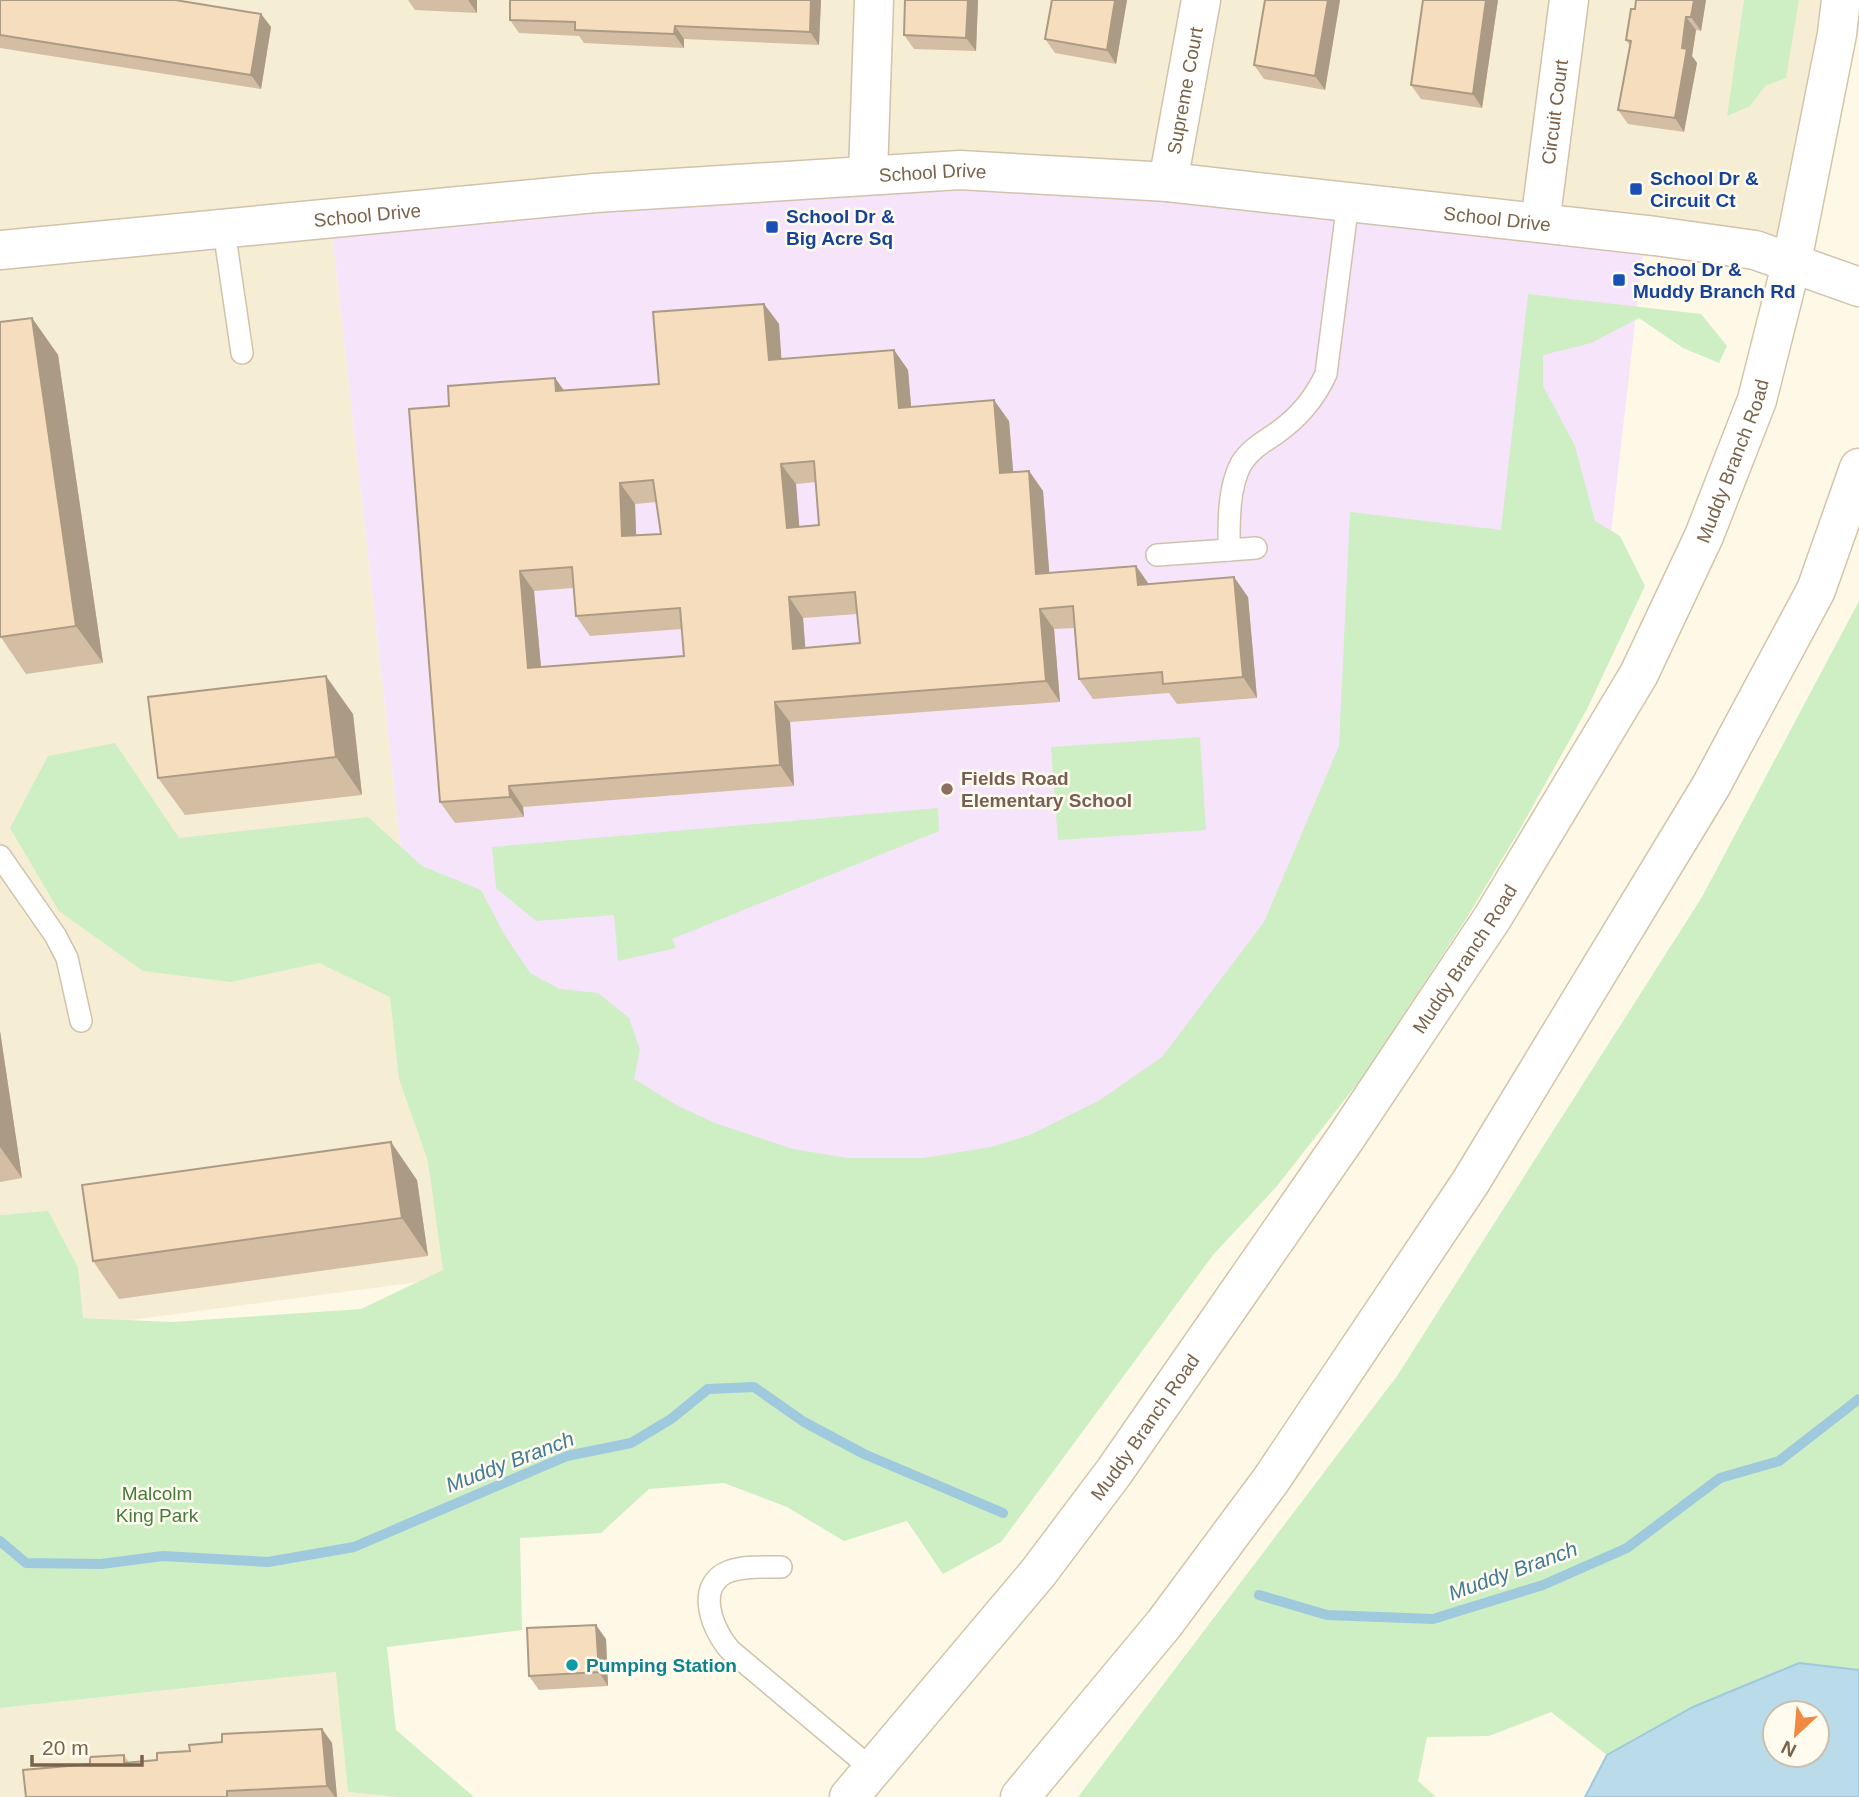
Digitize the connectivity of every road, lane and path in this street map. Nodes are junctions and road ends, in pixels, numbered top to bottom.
1 (874, 0) edge
2 (1201, 0) edge
3 (1569, 0) edge
4 (1841, 0) edge
5 (868, 174) junction
6 (1168, 182) junction
7 (1348, 202) junction
8 (1540, 223) junction
9 (224, 230) junction
10 (0, 250) edge
11 (1792, 261) junction
12 (1859, 287) edge
13 (242, 353) dead end
14 (1859, 468) edge
15 (1256, 548) dead end
16 (1229, 550) junction
17 (1157, 555) dead end
18 (0, 856) edge
19 (81, 1021) dead end
20 (781, 1567) dead end
21 (861, 1783) edge
22 (1020, 1797) edge

1 - 5 main road
2 - 6 main road, Supreme Court
3 - 8 main road, Circuit Court
4 - 11 main road, Muddy Branch Road
5 - 6 main road, School Drive
5 - 9 main road, School Drive
6 - 7 main road, School Drive
7 - 8 main road, School Drive
7 - 16 lane
8 - 11 main road, School Drive
9 - 10 main road, School Drive
9 - 13 lane
11 - 12 main road, School Drive
11 - 21 main road, Muddy Branch Road
14 - 22 main road
15 - 16 lane
16 - 17 lane
18 - 19 lane
20 - 21 lane

